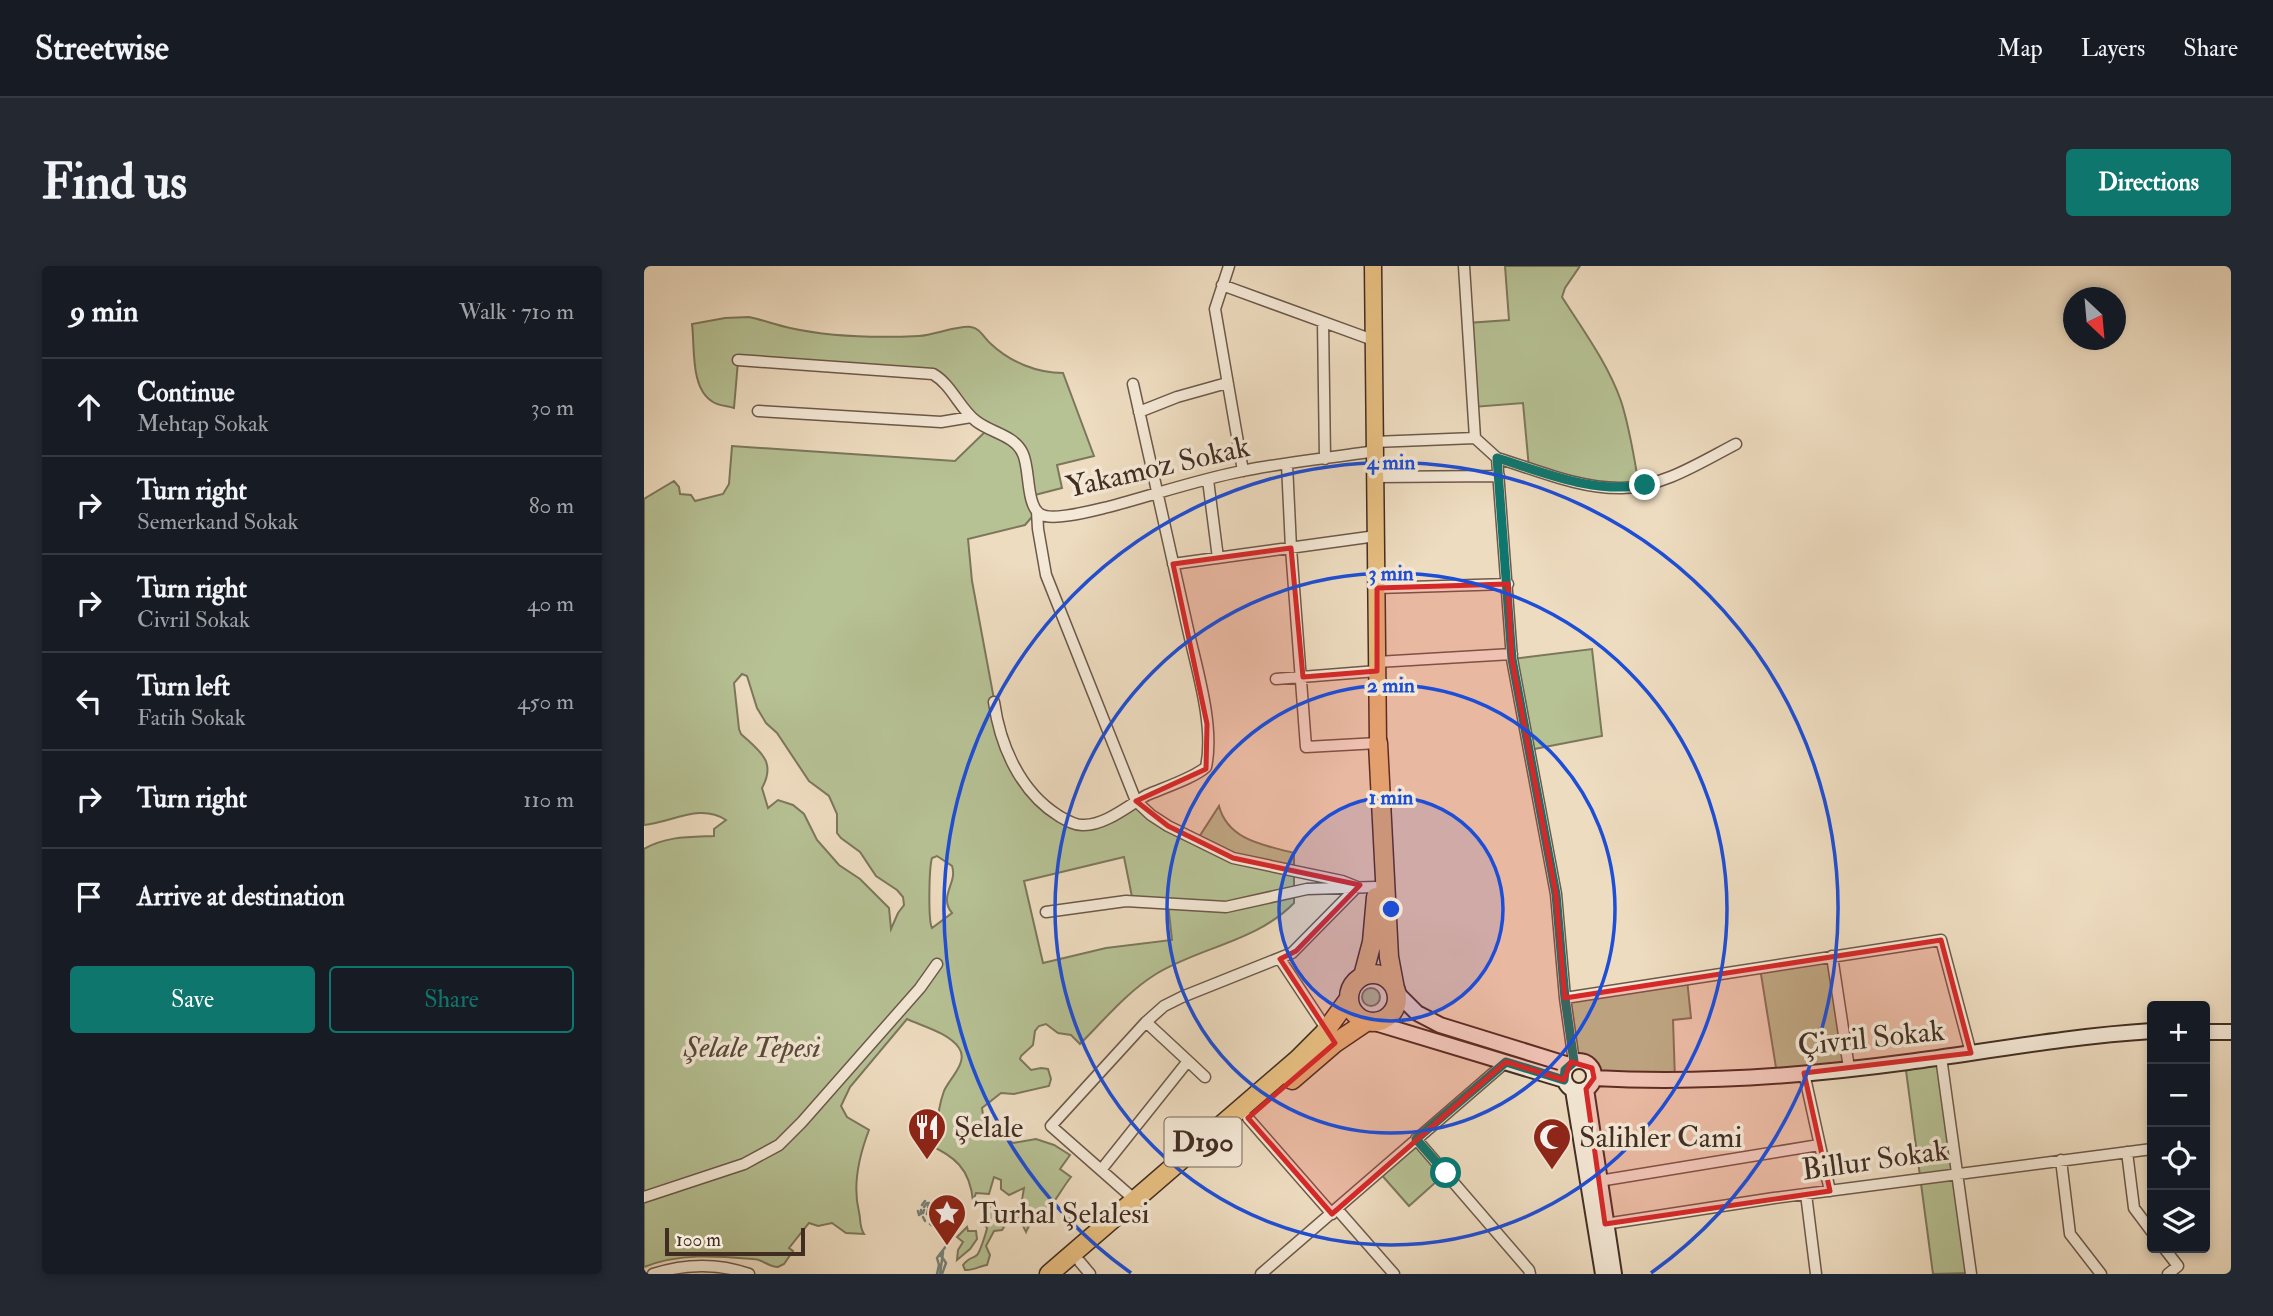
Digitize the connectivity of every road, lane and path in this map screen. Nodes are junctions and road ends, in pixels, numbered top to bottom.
1 (1229, 266) edge
2 (1373, 266) edge
3 (1464, 266) edge
4 (1222, 285) junction
5 (1323, 322) junction
6 (1373, 340) junction
7 (738, 360) dead end
8 (1227, 383) junction
9 (1133, 384) dead end
10 (758, 411) dead end
11 (1139, 412) junction
12 (971, 417) junction
13 (1475, 438) junction
14 (1737, 444) dead end
15 (1374, 447) junction
16 (1325, 458) junction
17 (1497, 458) junction
18 (1287, 464) junction
19 (1243, 471) junction
20 (1499, 476) junction
21 (1375, 477) junction
22 (1208, 480) junction
23 (1157, 494) junction
24 (1037, 511) junction
25 (1376, 536) junction
26 (1291, 548) junction
27 (1218, 558) junction
28 (1173, 564) junction
29 (1508, 584) junction
30 (1377, 588) junction
31 (1512, 654) junction
32 (1377, 666) junction
33 (1303, 677) junction
34 (1276, 680) dead end
35 (995, 702) dead end
36 (1378, 743) junction
37 (1136, 801) junction
38 (1357, 887) junction
39 (1376, 887) junction
40 (1046, 912) dead end
41 (1832, 957) junction
42 (1280, 959) junction
43 (937, 964) dead end
44 (1363, 976) junction
45 (1396, 990) junction
46 (1565, 998) junction
47 (1349, 1000) junction
48 (1146, 1022) junction
49 (1370, 1022) junction
50 (1326, 1030) junction
51 (2147, 1032) edge
52 (2210, 1032) edge
53 (2231, 1032) edge
54 (1971, 1054) junction
55 (1941, 1058) junction
56 (1188, 1061) junction
57 (1506, 1062) junction
58 (1572, 1063) junction
59 (1849, 1068) junction
60 (1804, 1073) junction
61 (1205, 1077) dead end
62 (1580, 1085) junction
63 (1248, 1118) junction
64 (1416, 1139) junction
65 (1819, 1145) junction
66 (2147, 1150) edge
67 (2127, 1152) junction
68 (2061, 1160) junction
69 (1101, 1170) junction
70 (1957, 1173) junction
71 (1599, 1181) junction
72 (1830, 1191) junction
73 (1806, 1194) junction
74 (644, 1197) edge
75 (1135, 1200) junction
76 (1335, 1211) junction
77 (1605, 1224) junction
78 (2147, 1225) edge
79 (2168, 1253) edge
80 (1079, 1270) edge
81 (653, 1274) edge
82 (749, 1274) edge
83 (1049, 1274) edge
84 (1261, 1274) edge
85 (1394, 1274) edge
86 (1530, 1274) edge
87 (1603, 1274) edge
88 (1614, 1274) edge
89 (1816, 1274) edge
90 (1964, 1274) edge
91 (1971, 1274) edge
92 (2101, 1274) edge
93 (2168, 1274) edge

1 - 4 street
2 - 6 main road
3 - 13 street
4 - 5 street
4 - 8 street
5 - 6 street
5 - 16 street
6 - 15 main road
7 - 12 street, Yakamoz Sokak
8 - 11 street
8 - 19 street
9 - 11 street
10 - 12 street
11 - 23 street
12 - 24 street, Yakamoz Sokak
13 - 15 street, Yakamoz Sokak
13 - 17 street
14 - 17 street
15 - 16 street, Yakamoz Sokak
15 - 21 main road
16 - 18 street, Yakamoz Sokak
17 - 20 street
18 - 19 street, Yakamoz Sokak
18 - 26 street
19 - 22 street, Yakamoz Sokak
20 - 21 street
20 - 29 street
21 - 25 main road
22 - 23 street, Yakamoz Sokak
22 - 27 street
23 - 24 street, Yakamoz Sokak
23 - 28 street
24 - 37 street
25 - 26 street
25 - 30 main road
26 - 27 street
26 - 33 street
27 - 28 street
28 - 37 street
29 - 30 street
29 - 31 street
30 - 32 main road
31 - 32 street
31 - 46 street
32 - 33 street
32 - 36 main road
33 - 34 street
33 - 36 street
35 - 37 street
36 - 39 highway
36 - 45 highway
37 - 38 street
38 - 39 street
38 - 40 street
38 - 42 street
39 - 44 highway
41 - 46 street
41 - 54 street
41 - 59 street
42 - 48 street
42 - 50 street
43 - 74 street
44 - 45 highway
44 - 47 highway
45 - 49 highway
45 - 58 street
46 - 58 street
47 - 49 highway
47 - 50 highway, D190
48 - 56 street
48 - 69 street
49 - 57 street, Çivril Sokak
49 - 63 highway, D190
50 - 75 highway, D190
51 - 54 street, Çivril Sokak
52 - 53 street
54 - 55 street, Çivril Sokak
55 - 59 street, Çivril Sokak
55 - 70 street
56 - 61 street
56 - 69 street
57 - 62 street, Çivril Sokak
57 - 64 street
58 - 62 street
58 - 62 street
59 - 60 street, Çivril Sokak
60 - 62 street, Çivril Sokak
60 - 65 street
62 - 71 street
62 - 87 street
63 - 76 street
63 - 80 highway, D190
64 - 76 street
64 - 86 street
65 - 71 street
65 - 72 street
66 - 67 street, Billur Sokak
67 - 68 street, Billur Sokak
67 - 78 street
68 - 70 street, Billur Sokak
68 - 92 street
69 - 75 street
70 - 72 street, Billur Sokak
70 - 91 street
71 - 77 street
72 - 73 street, Billur Sokak
73 - 77 street, Billur Sokak
73 - 89 street
75 - 83 highway, D190
76 - 84 street
76 - 85 street
77 - 88 street
79 - 93 street
81 - 82 street
90 - 91 street

